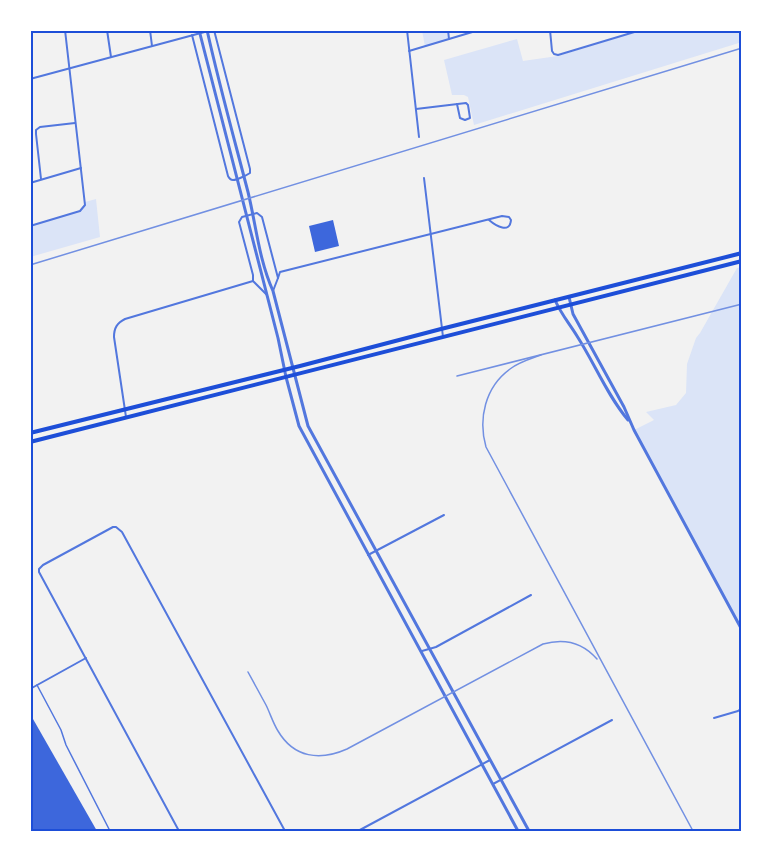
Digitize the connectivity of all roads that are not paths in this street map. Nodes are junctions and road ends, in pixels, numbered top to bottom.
1 (65, 30) edge
2 (107, 30) edge
3 (150, 30) edge
4 (213, 30) edge
5 (407, 30) edge
6 (448, 30) edge
7 (479, 30) edge
8 (550, 30) edge
9 (641, 30) edge
10 (207, 31) edge
11 (199, 32) edge
12 (192, 35) junction
13 (449, 39) junction
14 (152, 46) junction
15 (409, 51) junction
16 (111, 57) junction
17 (69, 69) junction
18 (30, 79) edge
19 (457, 104) junction
20 (416, 109) junction
21 (76, 123) junction
22 (419, 137) dead end
23 (81, 168) junction
24 (424, 178) dead end
25 (41, 179) junction
26 (30, 183) edge
27 (489, 220) junction
28 (30, 226) edge
29 (430, 234) junction
30 (742, 253) edge
31 (742, 261) edge
32 (264, 277) junction
33 (278, 278) junction
34 (253, 281) junction
35 (273, 291) junction
36 (267, 295) junction
37 (569, 297) junction
38 (555, 300) junction
39 (571, 305) junction
40 (558, 308) junction
41 (441, 329) junction
42 (443, 337) junction
43 (293, 368) junction
44 (285, 369) junction
45 (295, 375) junction
46 (286, 376) junction
47 (125, 410) junction
48 (126, 417) junction
49 (630, 422) junction
50 (30, 433) edge
51 (30, 442) edge
52 (444, 515) dead end
53 (369, 536) junction
54 (361, 541) junction
55 (377, 551) junction
56 (368, 555) junction
57 (531, 595) dead end
58 (742, 630) edge
59 (430, 649) junction
60 (421, 651) junction
61 (86, 658) junction
62 (37, 685) junction
63 (30, 689) edge
64 (742, 708) edge
65 (714, 718) dead end
66 (612, 720) dead end
67 (490, 760) junction
68 (482, 765) junction
69 (501, 780) junction
70 (493, 784) junction
71 (110, 831) edge
72 (179, 831) edge
73 (285, 831) edge
74 (358, 831) edge
75 (518, 831) edge
76 (529, 831) edge

1 - 17 street
2 - 16 street
3 - 14 street
4 - 10 street
4 - 12 street
5 - 15 street
6 - 13 street
7 - 13 street
8 - 9 street
10 - 11 street
10 - 32 street
11 - 12 street
11 - 32 street
12 - 14 street
13 - 15 street
14 - 16 street
15 - 20 street
16 - 17 street
17 - 18 street
17 - 21 street
19 - 19 street
19 - 20 street
20 - 22 street
21 - 23 street
21 - 25 street
23 - 25 street
23 - 28 street
24 - 29 street
25 - 26 street
27 - 27 street
27 - 29 street
29 - 33 street
29 - 41 street
30 - 37 main road
31 - 39 main road
32 - 35 street
32 - 36 street
33 - 34 street
33 - 35 street
34 - 36 street
34 - 47 street
35 - 43 street
36 - 44 street
37 - 38 main road
37 - 39 street
38 - 40 street
38 - 41 main road
39 - 40 main road
39 - 49 street
40 - 42 main road
40 - 49 street
41 - 42 street
41 - 43 main road
42 - 45 main road
43 - 44 main road
43 - 45 street
44 - 46 street
44 - 47 main road
45 - 46 main road
45 - 53 street
46 - 48 main road
46 - 54 street
47 - 48 street
47 - 50 main road
48 - 51 main road
49 - 58 street
52 - 55 street
53 - 54 street
53 - 55 street
54 - 56 street
55 - 56 street
55 - 59 street
56 - 60 street
57 - 59 street
59 - 60 street
59 - 67 street
60 - 68 street
61 - 62 street
61 - 72 street
61 - 73 street
62 - 63 street
62 - 71 lane
64 - 65 street
66 - 69 street
67 - 68 street
67 - 69 street
68 - 70 street
68 - 74 street
69 - 70 street
69 - 76 street
70 - 75 street

